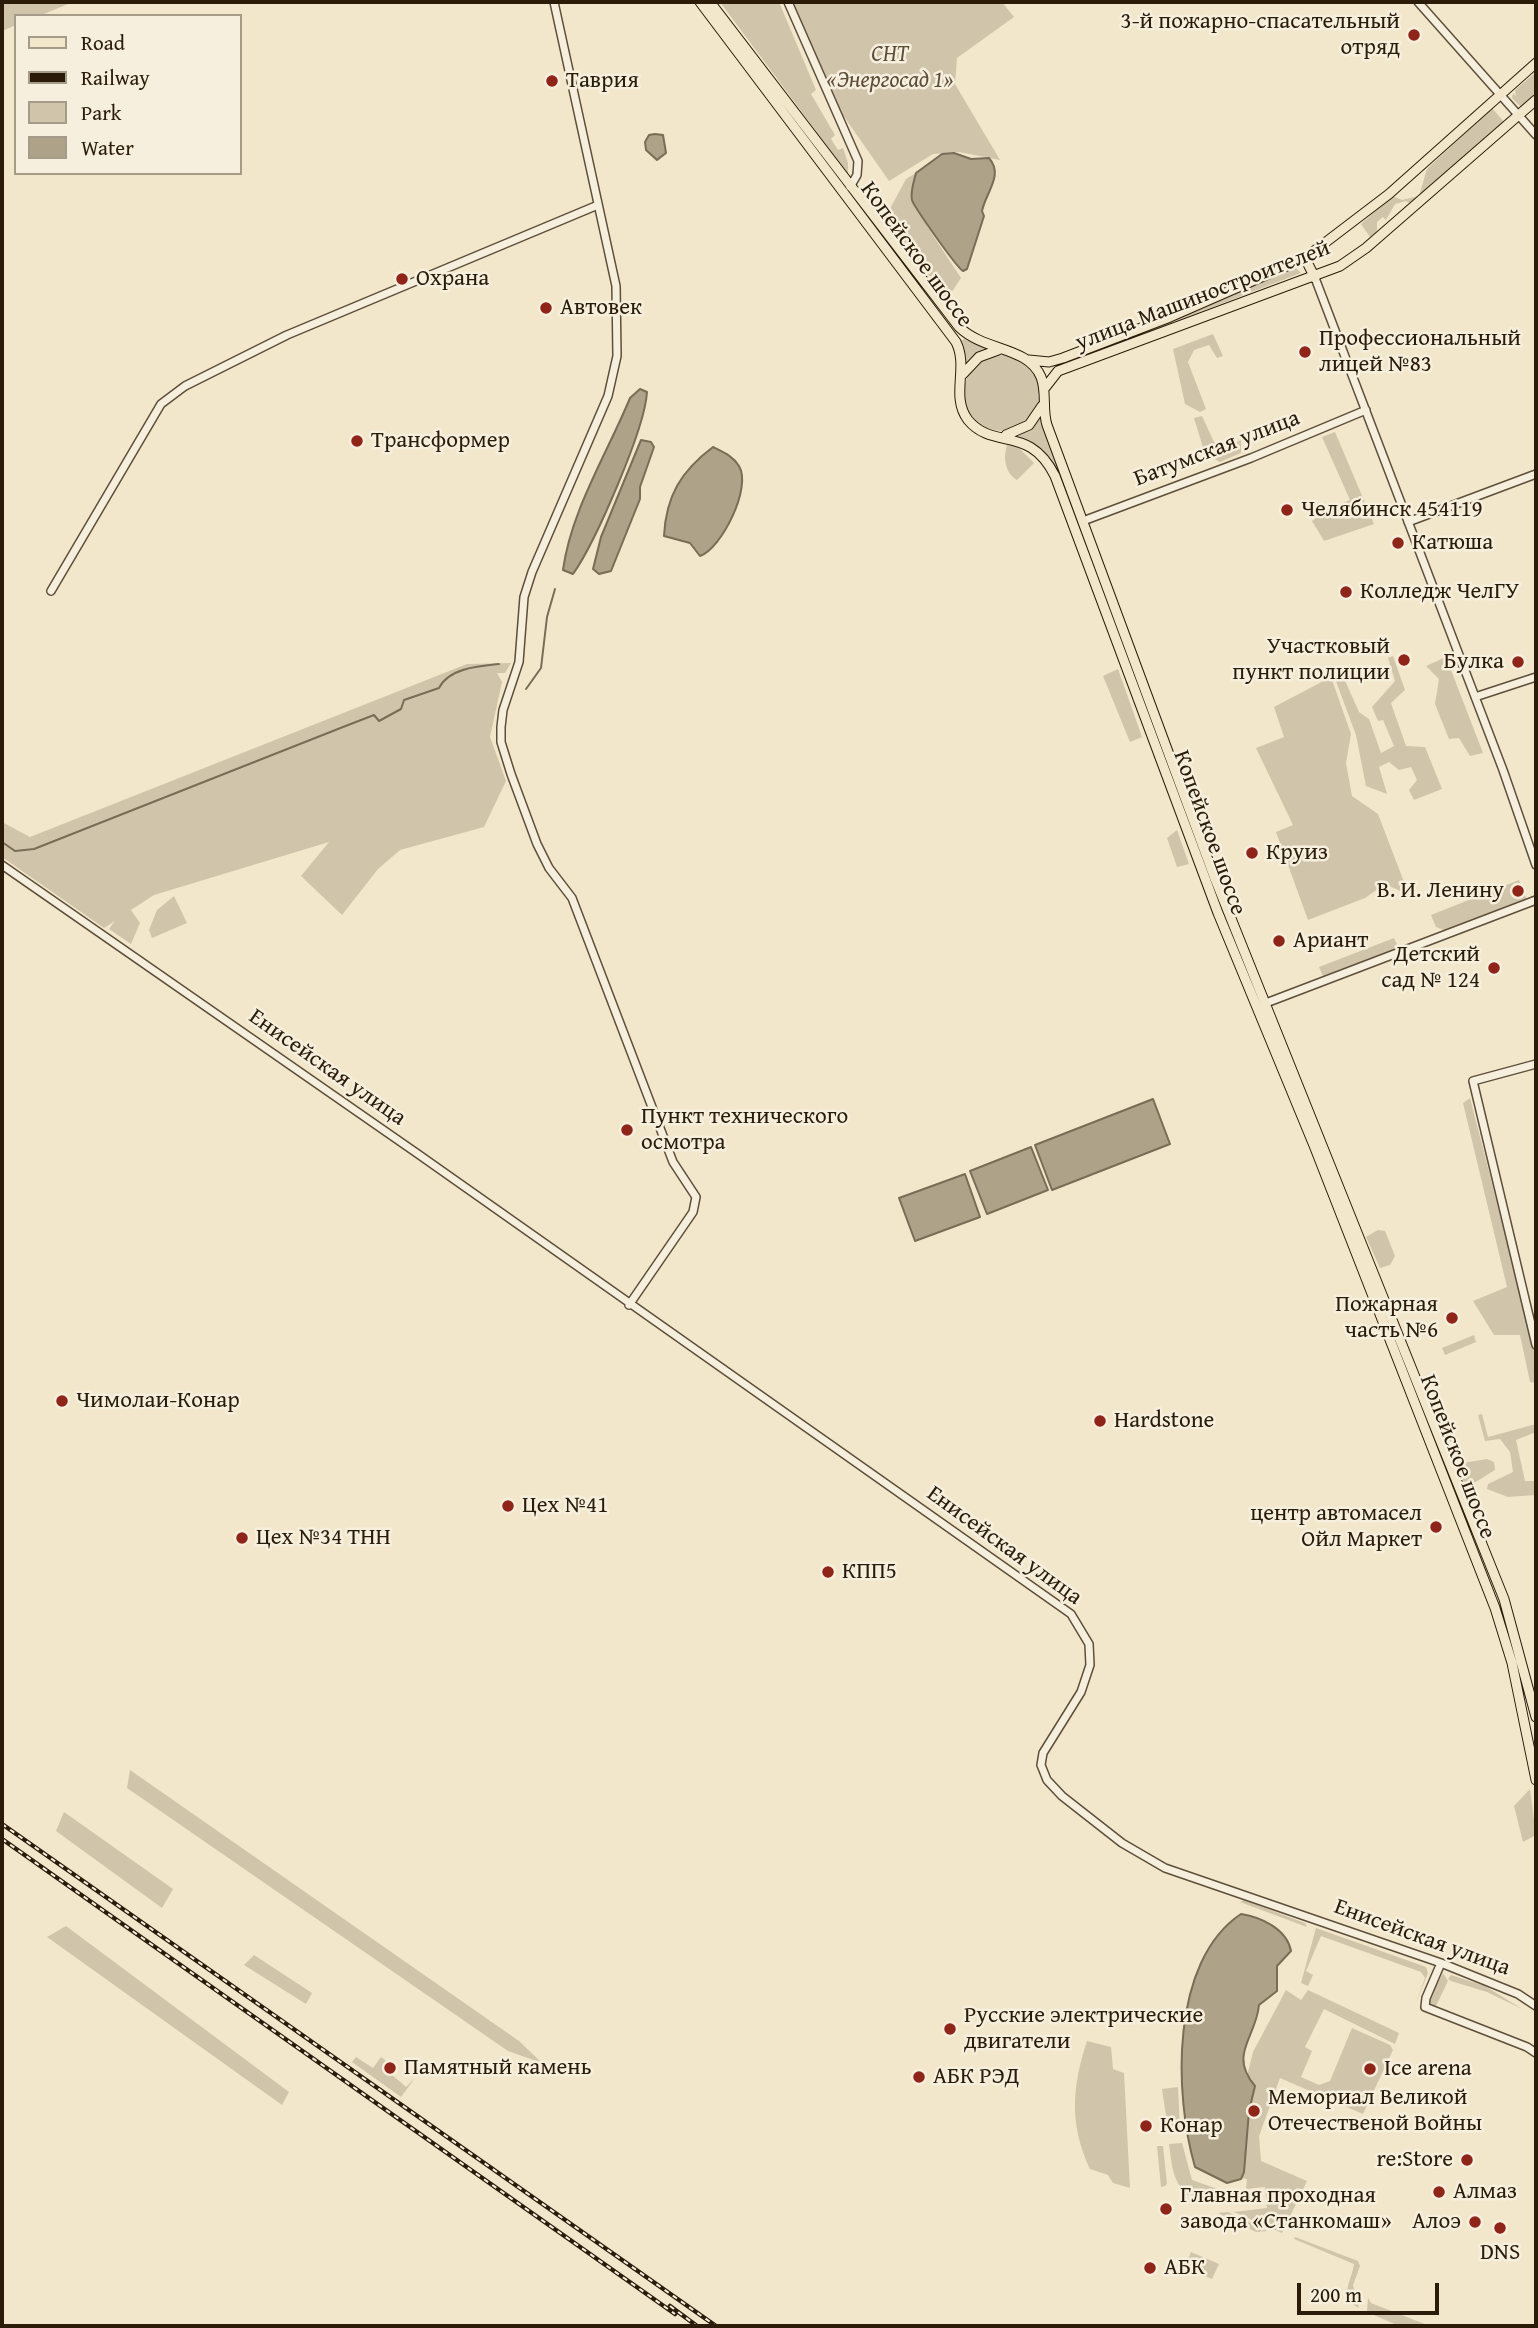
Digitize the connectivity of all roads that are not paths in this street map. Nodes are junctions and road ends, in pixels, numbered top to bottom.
1 (554, 2) edge
2 (700, 2) edge
3 (710, 2) edge
4 (788, 2) edge
5 (1418, 2) edge
6 (1536, 63) edge
7 (1501, 95) junction
8 (1536, 100) edge
9 (1519, 116) junction
10 (1536, 135) edge
11 (850, 187) junction
12 (598, 205) junction
13 (1305, 258) junction
14 (1315, 278) junction
15 (1170, 317) junction
16 (1173, 329) junction
17 (1003, 350) junction
18 (1029, 360) junction
19 (962, 375) junction
20 (1044, 389) junction
21 (1042, 404) junction
22 (1366, 410) junction
23 (993, 435) junction
24 (1536, 474) edge
25 (1083, 521) junction
26 (1408, 522) junction
27 (51, 591) dead end
28 (1536, 677) edge
29 (1475, 696) junction
30 (1536, 864) edge
31 (2, 865) edge
32 (1536, 900) edge
33 (1261, 1004) junction
34 (1536, 1064) edge
35 (629, 1305) junction
36 (1390, 1325) junction
37 (1536, 1345) edge
38 (1536, 1717) edge
39 (1536, 1776) edge
40 (1441, 1963) junction
41 (1536, 2006) edge
42 (1536, 2053) edge

1 - 12 street
2 - 19 main road, Копейское шоссе
3 - 11 main road, Копейское шоссе
4 - 11 street, Копейское шоссе
5 - 7 street
6 - 7 main road, улица Машиностроителей
7 - 9 street
7 - 13 main road, улица Машиностроителей
8 - 9 main road, улица Машиностроителей
9 - 10 street
9 - 14 main road, улица Машиностроителей
11 - 17 main road, Копейское шоссе
12 - 27 street
12 - 35 street
13 - 14 main road
13 - 15 main road, улица Машиностроителей
14 - 16 main road, улица Машиностроителей
14 - 22 street
15 - 16 main road
15 - 18 main road, улица Машиностроителей
16 - 20 main road, улица Машиностроителей
17 - 18 main road, Копейское шоссе
17 - 19 main road
18 - 20 main road
19 - 23 main road, Копейское шоссе
20 - 21 main road, Копейское шоссе
21 - 23 main road
21 - 25 main road, Копейское шоссе
22 - 25 street, Батумская улица
22 - 26 street
23 - 33 main road, Копейское шоссе
24 - 26 street
25 - 33 main road, Копейское шоссе
26 - 29 street
28 - 29 street
29 - 30 street
31 - 35 street, Енисейская улица
32 - 33 street
33 - 36 main road, Копейское шоссе
34 - 37 street
35 - 40 street, Енисейская улица
36 - 38 main road, Копейское шоссе
36 - 39 main road, Копейское шоссе
40 - 41 street, Енисейская улица
40 - 42 street

